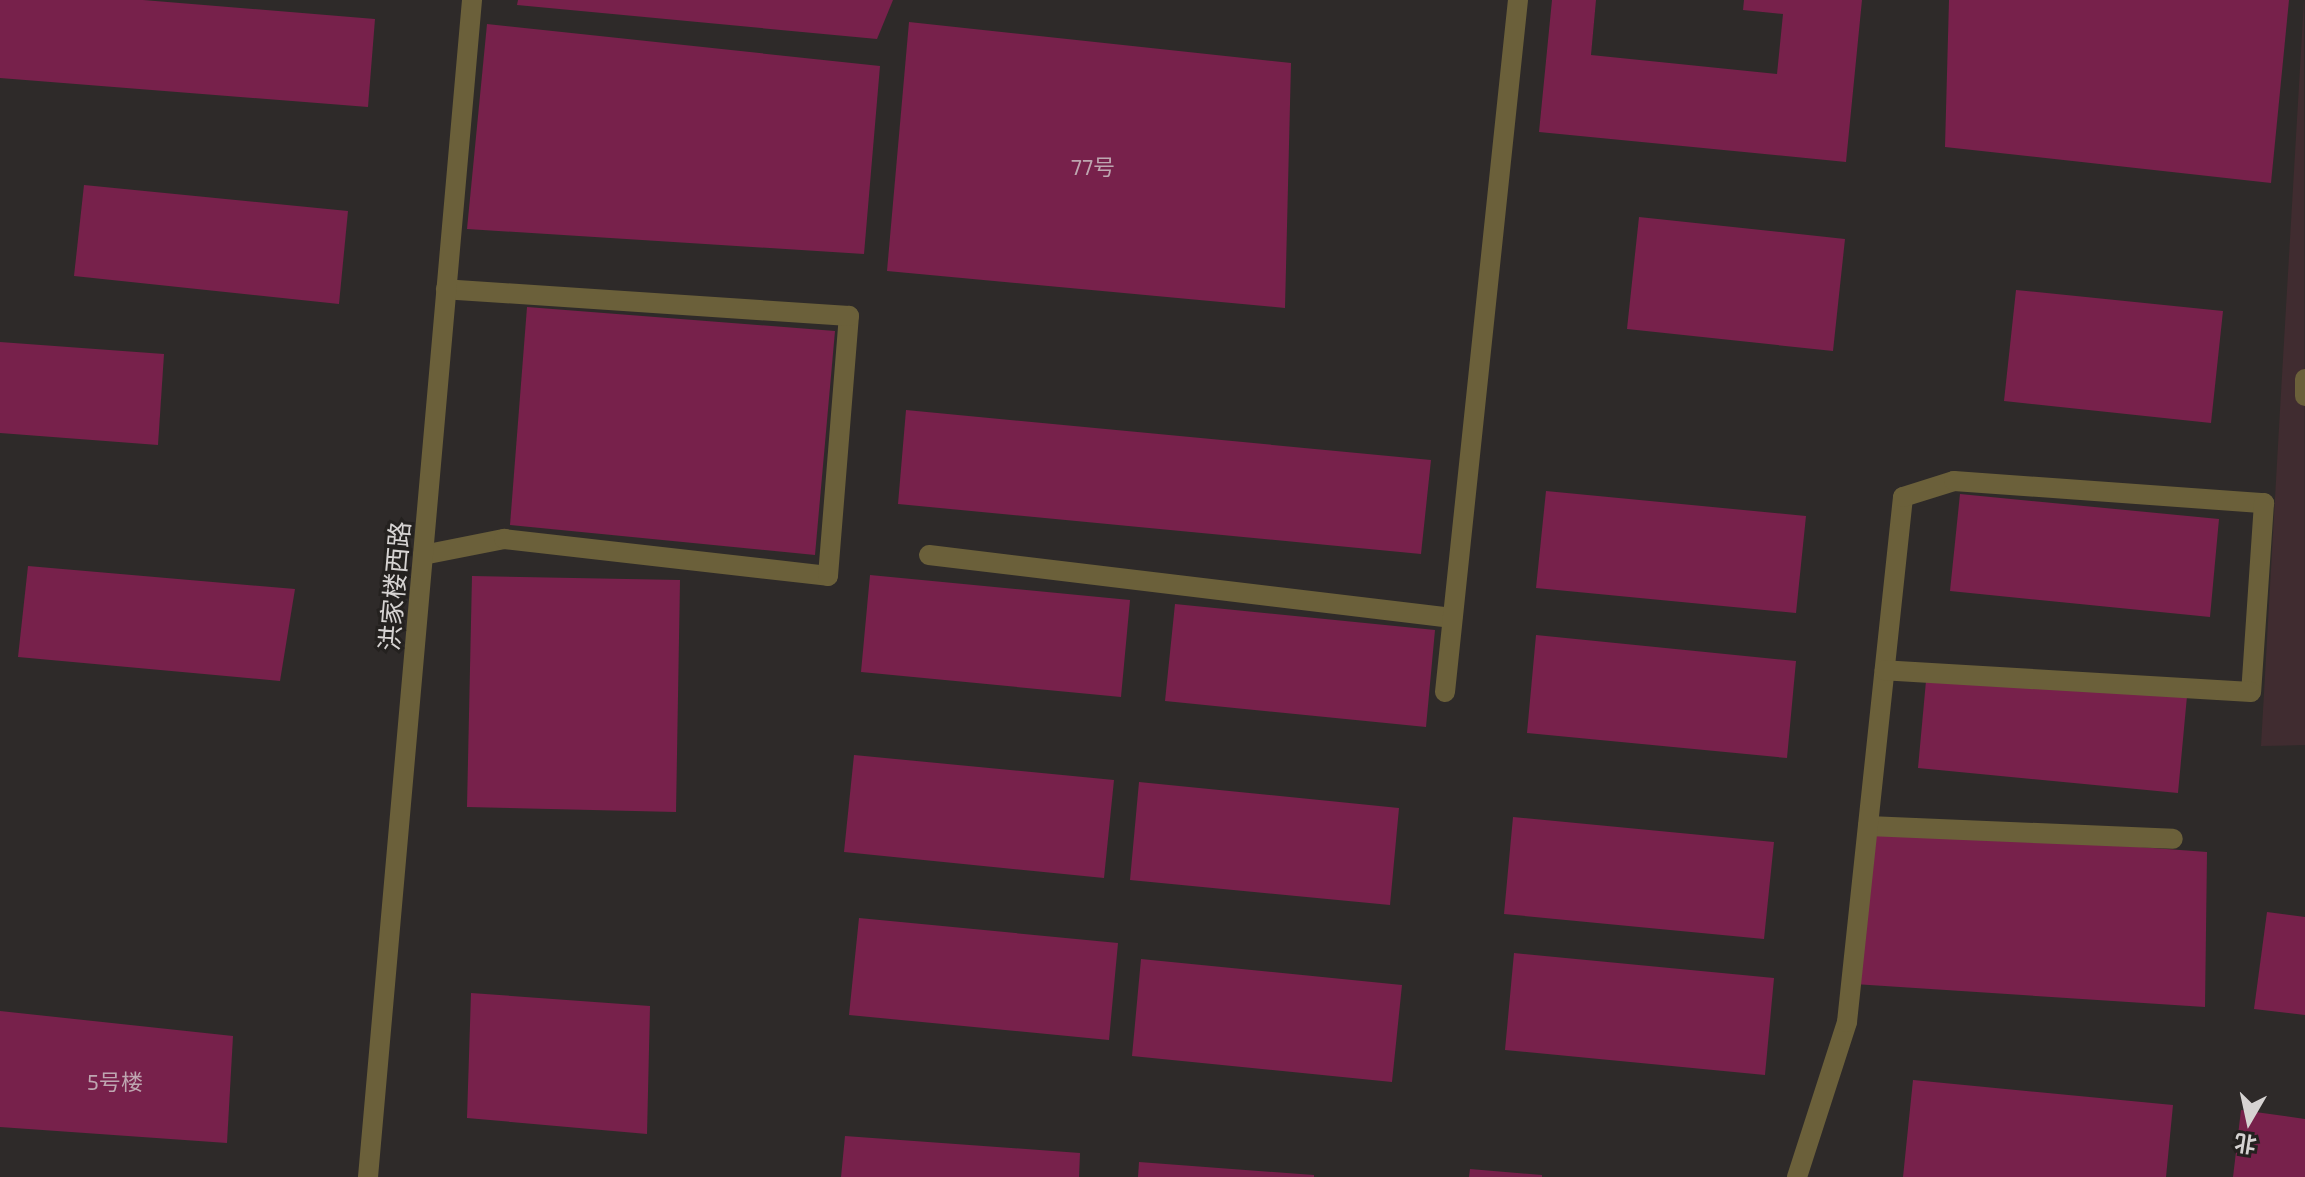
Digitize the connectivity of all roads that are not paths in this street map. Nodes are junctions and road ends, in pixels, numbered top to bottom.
1 (472, 0) edge
2 (1518, 0) edge
3 (446, 289) junction
4 (2305, 379) edge
5 (2305, 396) edge
6 (423, 555) junction
7 (929, 555) dead end
8 (1452, 618) junction
9 (1885, 670) junction
10 (1445, 692) dead end
11 (1868, 826) junction
12 (2173, 839) dead end
13 (368, 1177) edge
14 (1797, 1177) edge

1 - 3 street, 洪家楼西路
2 - 8 street
3 - 6 street, 洪家楼西路
3 - 6 street
4 - 5 street
6 - 13 street, 洪家楼西路
7 - 8 street
8 - 10 street
9 - 9 street
9 - 11 street
11 - 12 street
11 - 14 street

